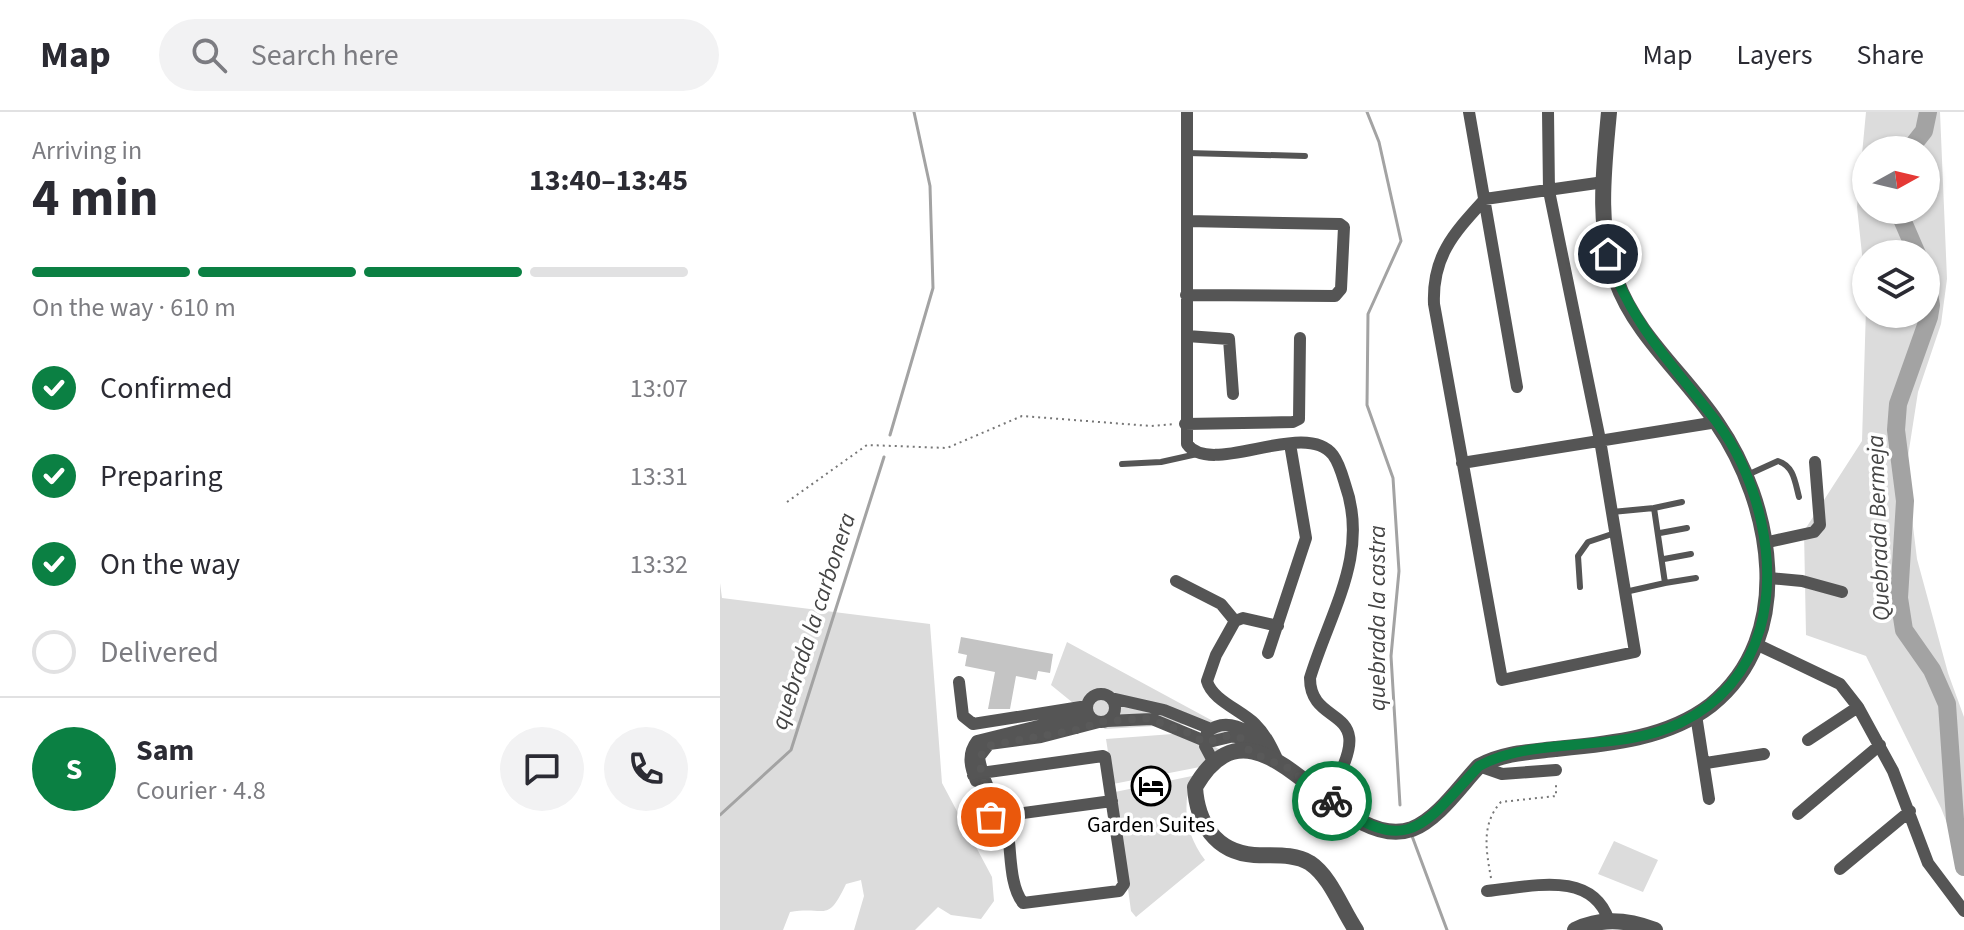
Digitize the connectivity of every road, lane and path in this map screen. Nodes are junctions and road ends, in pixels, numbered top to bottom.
1 (1187, 112) edge
2 (1469, 112) edge
3 (1548, 112) edge
4 (1609, 112) edge
5 (1187, 153) junction
6 (1305, 156) dead end
7 (1604, 182) junction
8 (1549, 191) junction
9 (1485, 199) junction
10 (1187, 221) junction
11 (1186, 295) junction
12 (1187, 336) junction
13 (1300, 338) dead end
14 (1517, 387) dead end
15 (1233, 394) dead end
16 (1717, 422) junction
17 (1185, 424) junction
18 (1600, 440) junction
19 (1290, 444) junction
20 (1198, 453) junction
21 (1815, 462) dead end
22 (1462, 463) junction
23 (1122, 464) dead end
24 (1745, 476) junction
25 (1799, 497) dead end
26 (787, 502) dead end
27 (1682, 502) dead end
28 (1654, 508) junction
29 (1612, 512) junction
30 (1687, 528) dead end
31 (1615, 533) junction
32 (1660, 533) junction
33 (1764, 543) junction
34 (1691, 554) dead end
35 (1664, 559) junction
36 (1696, 578) dead end
37 (1769, 578) junction
38 (1176, 581) dead end
39 (1665, 583) junction
40 (1580, 587) dead end
41 (1625, 592) junction
42 (1842, 592) dead end
43 (1235, 621) junction
44 (1278, 626) junction
45 (1756, 644) junction
46 (1268, 653) dead end
47 (959, 682) dead end
48 (1111, 698) junction
49 (1858, 707) junction
50 (1696, 715) junction
51 (1095, 716) junction
52 (1207, 738) junction
53 (1808, 740) dead end
54 (1880, 745) junction
55 (1764, 754) dead end
56 (1264, 757) junction
57 (1213, 761) junction
58 (1706, 763) junction
59 (1479, 766) junction
60 (1556, 770) joint
61 (977, 774) junction
62 (1327, 797) junction
63 (1709, 799) dead end
64 (1112, 801) junction
65 (1910, 811) junction
66 (1798, 814) dead end
67 (995, 817) junction
68 (1840, 869) dead end
69 (1490, 891) joint
70 (1964, 911) edge
71 (1609, 921) junction
72 (1356, 930) edge
73 (1575, 930) edge
74 (1655, 930) edge

1 - 5 street
2 - 9 street
3 - 8 street
4 - 7 street
5 - 6 lane
5 - 10 street
7 - 8 street
7 - 16 street
8 - 9 street
8 - 18 street
9 - 14 street
9 - 22 street
10 - 11 street
10 - 11 street
11 - 12 street
12 - 15 street
12 - 17 street
13 - 17 street
16 - 18 street
16 - 24 street
17 - 20 street
17 - 26 path
18 - 22 street
18 - 29 street
19 - 20 street
19 - 44 street
19 - 62 street
20 - 23 lane
21 - 33 street
22 - 41 street
24 - 25 lane
24 - 33 street
27 - 28 lane
28 - 29 lane
28 - 32 lane
29 - 31 street
30 - 32 lane
31 - 40 lane
31 - 41 street
32 - 35 lane
33 - 37 street
34 - 35 lane
35 - 39 lane
36 - 39 lane
37 - 42 street
37 - 45 street
38 - 43 street
39 - 41 lane
43 - 44 street
43 - 56 street
44 - 46 street
45 - 49 street
45 - 50 street
47 - 51 street
48 - 51 street
48 - 51 street
48 - 52 street
49 - 53 street
49 - 54 street
50 - 58 street
50 - 59 street
51 - 52 street
51 - 61 street
52 - 56 street
52 - 57 street
54 - 65 street
54 - 66 street
55 - 58 street
56 - 57 street
56 - 62 street
57 - 72 street
58 - 63 street
59 - 60 street
59 - 62 street
60 - 69 path
61 - 64 street
61 - 67 street
64 - 67 street
64 - 67 street
65 - 68 street
65 - 70 street
69 - 71 street
71 - 73 street
71 - 74 street

